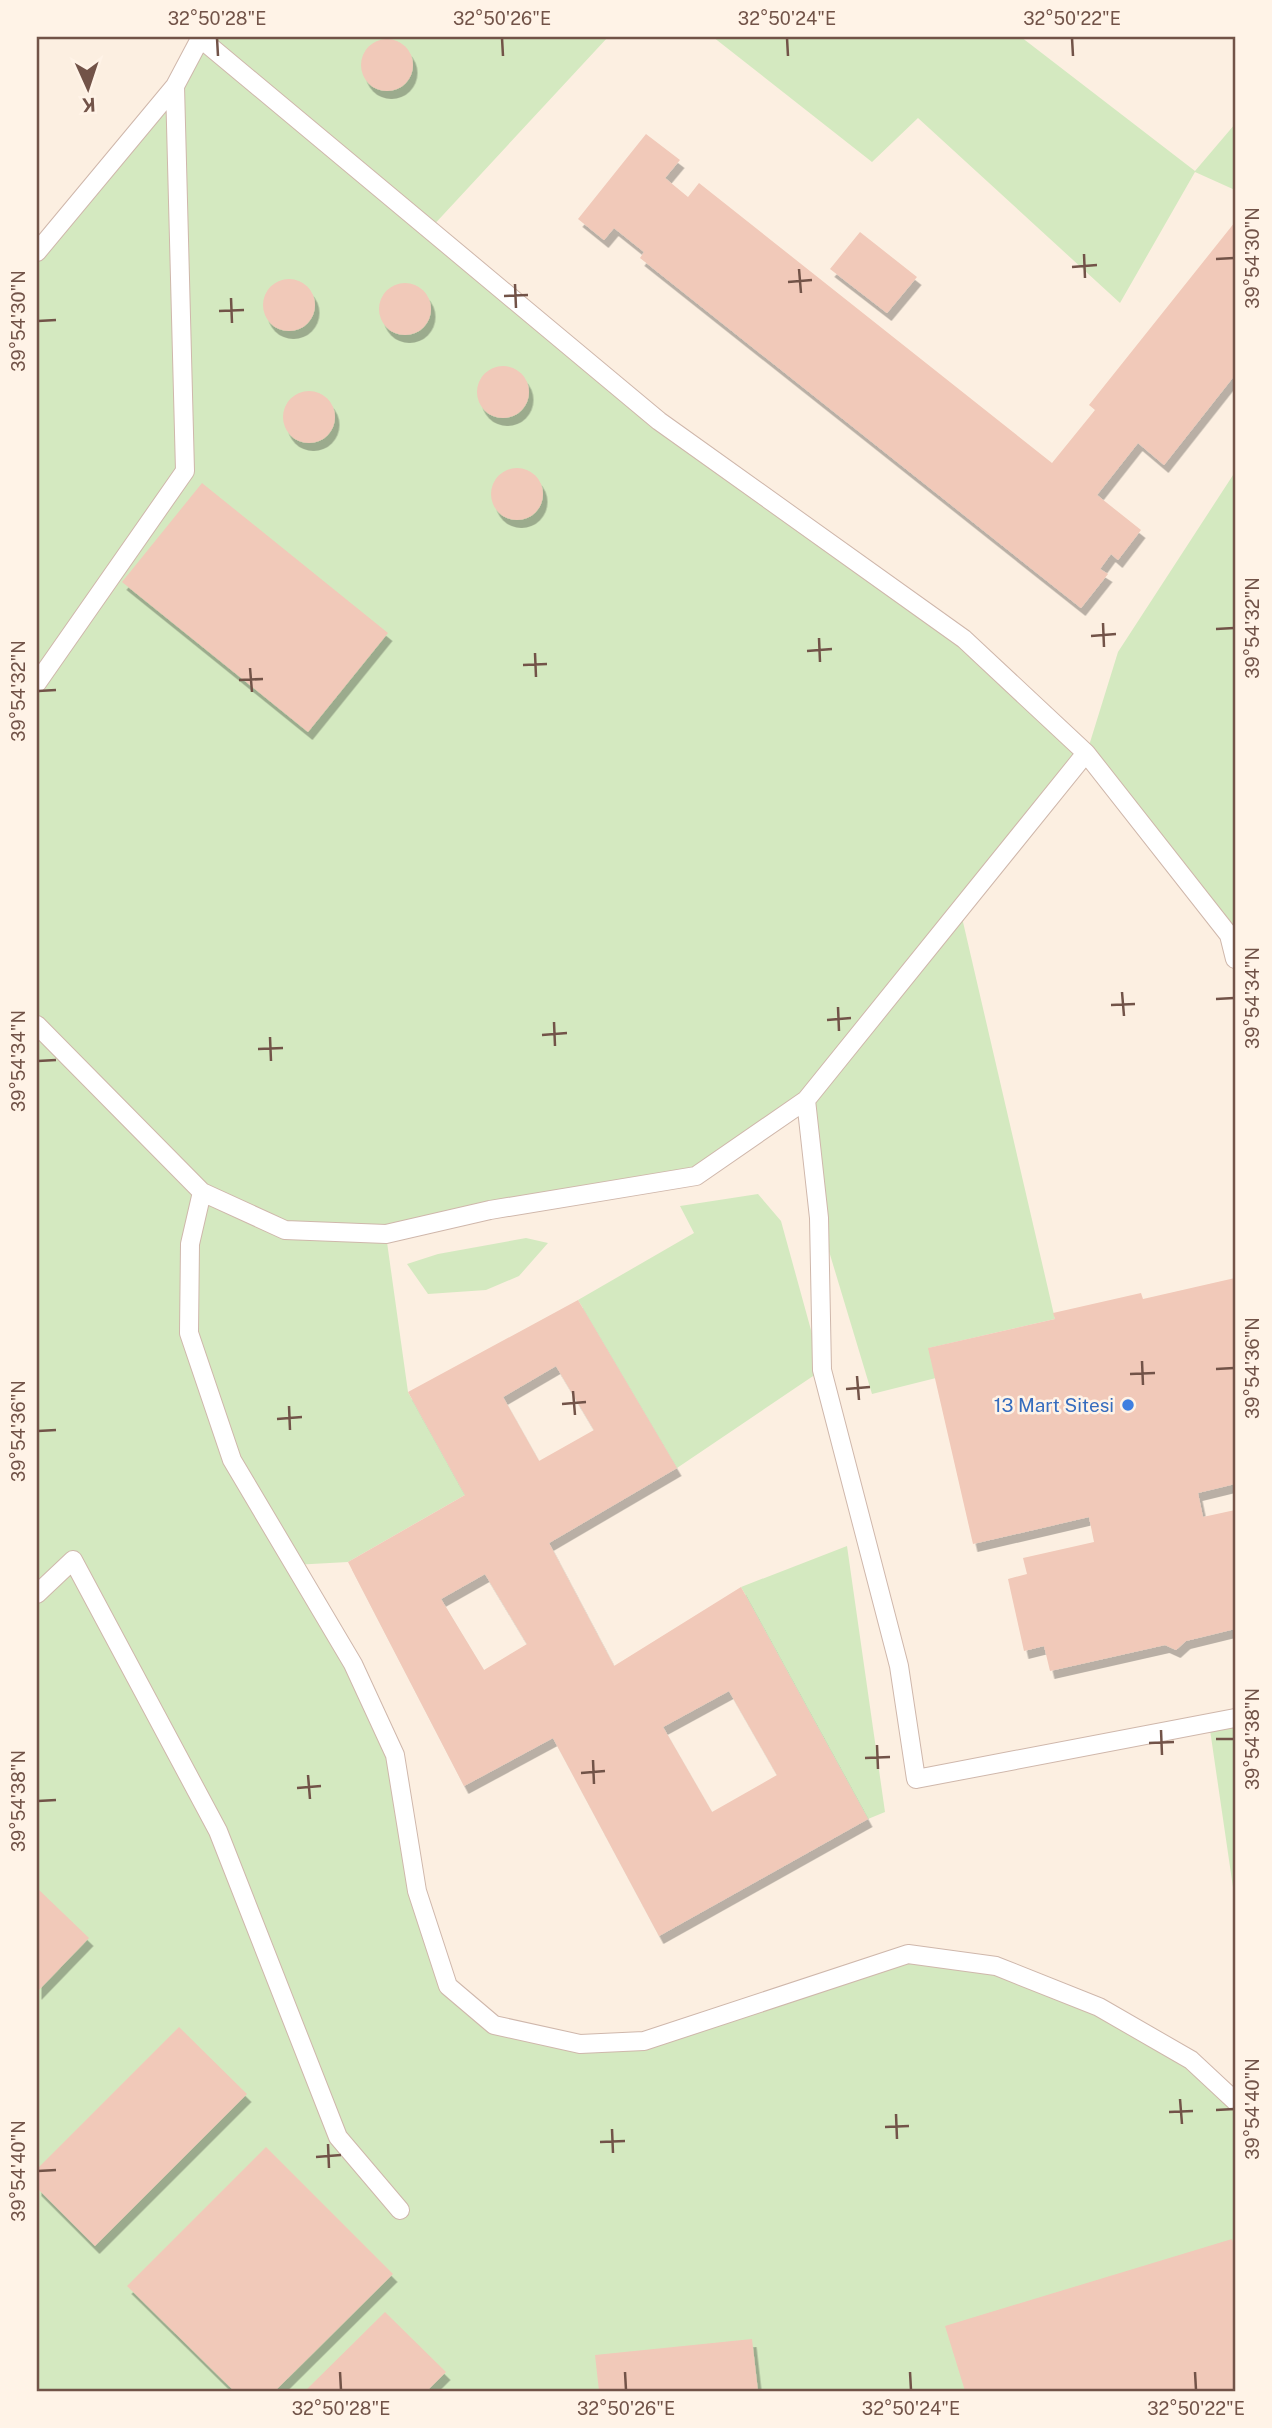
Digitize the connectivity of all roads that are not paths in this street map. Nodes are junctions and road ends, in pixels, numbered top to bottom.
1 (200, 38) edge
2 (175, 86) junction
3 (37, 252) edge
4 (37, 683) edge
5 (1086, 753) junction
6 (1235, 959) edge
7 (37, 1025) edge
8 (806, 1100) junction
9 (202, 1192) junction
10 (37, 1594) edge
11 (1235, 1718) edge
12 (1235, 2102) edge
13 (400, 2210) dead end

1 - 2 lane
1 - 5 lane
2 - 3 lane
2 - 4 lane
5 - 6 lane
5 - 8 lane
7 - 9 lane
8 - 9 lane
8 - 11 lane
9 - 12 lane
10 - 13 lane

